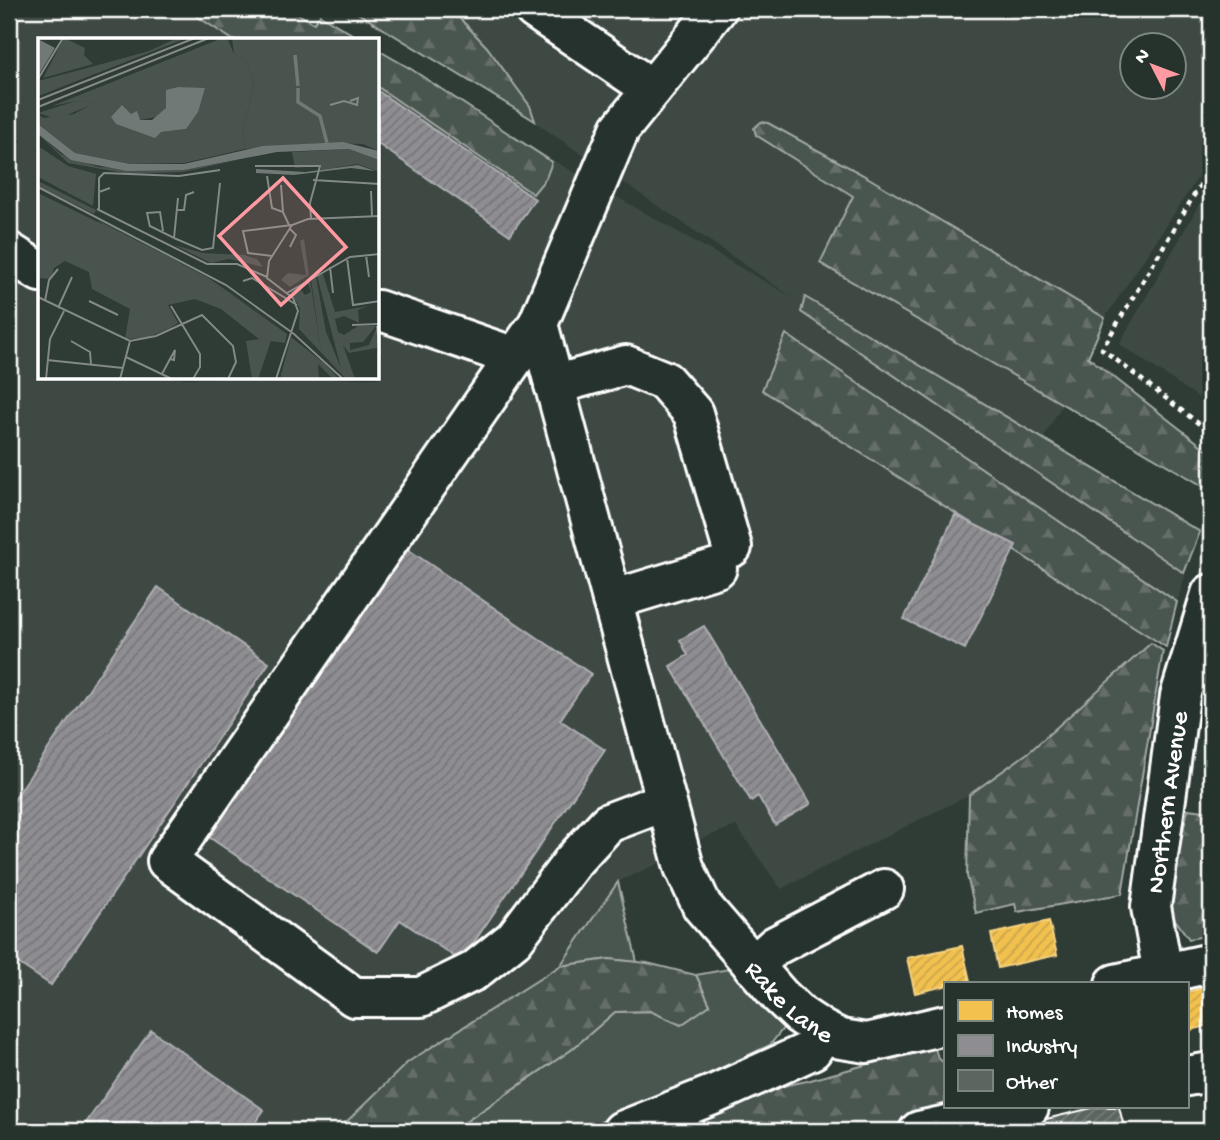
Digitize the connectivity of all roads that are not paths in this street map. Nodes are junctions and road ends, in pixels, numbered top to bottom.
1 (534, 9) edge
2 (717, 9) edge
3 (652, 89) junction
4 (9, 252) edge
5 (38, 271) edge
6 (380, 311) edge
7 (538, 324) junction
8 (515, 357) junction
9 (554, 385) junction
10 (1211, 594) edge
11 (612, 600) junction
12 (666, 801) junction
13 (884, 889) dead end
14 (1211, 963) edge
15 (753, 966) junction
16 (1163, 973) junction
17 (1124, 982) edge
18 (944, 1025) edge
19 (824, 1031) junction
20 (1211, 1072) edge
21 (1188, 1076) edge
22 (1025, 1108) edge
23 (622, 1131) edge
24 (919, 1131) edge

1 - 3 street
2 - 3 street
3 - 7 street
4 - 5 street
6 - 8 street
7 - 8 street
7 - 9 street, Rake Lane
8 - 12 street
9 - 11 street, Rake Lane
9 - 11 street
10 - 16 street, Northern Avenue
11 - 12 street, Rake Lane
12 - 15 street, Rake Lane
13 - 15 street
14 - 16 street
15 - 19 street, Rake Lane
16 - 17 street
18 - 19 street, Rake Lane
19 - 23 street
20 - 21 street
22 - 24 street

